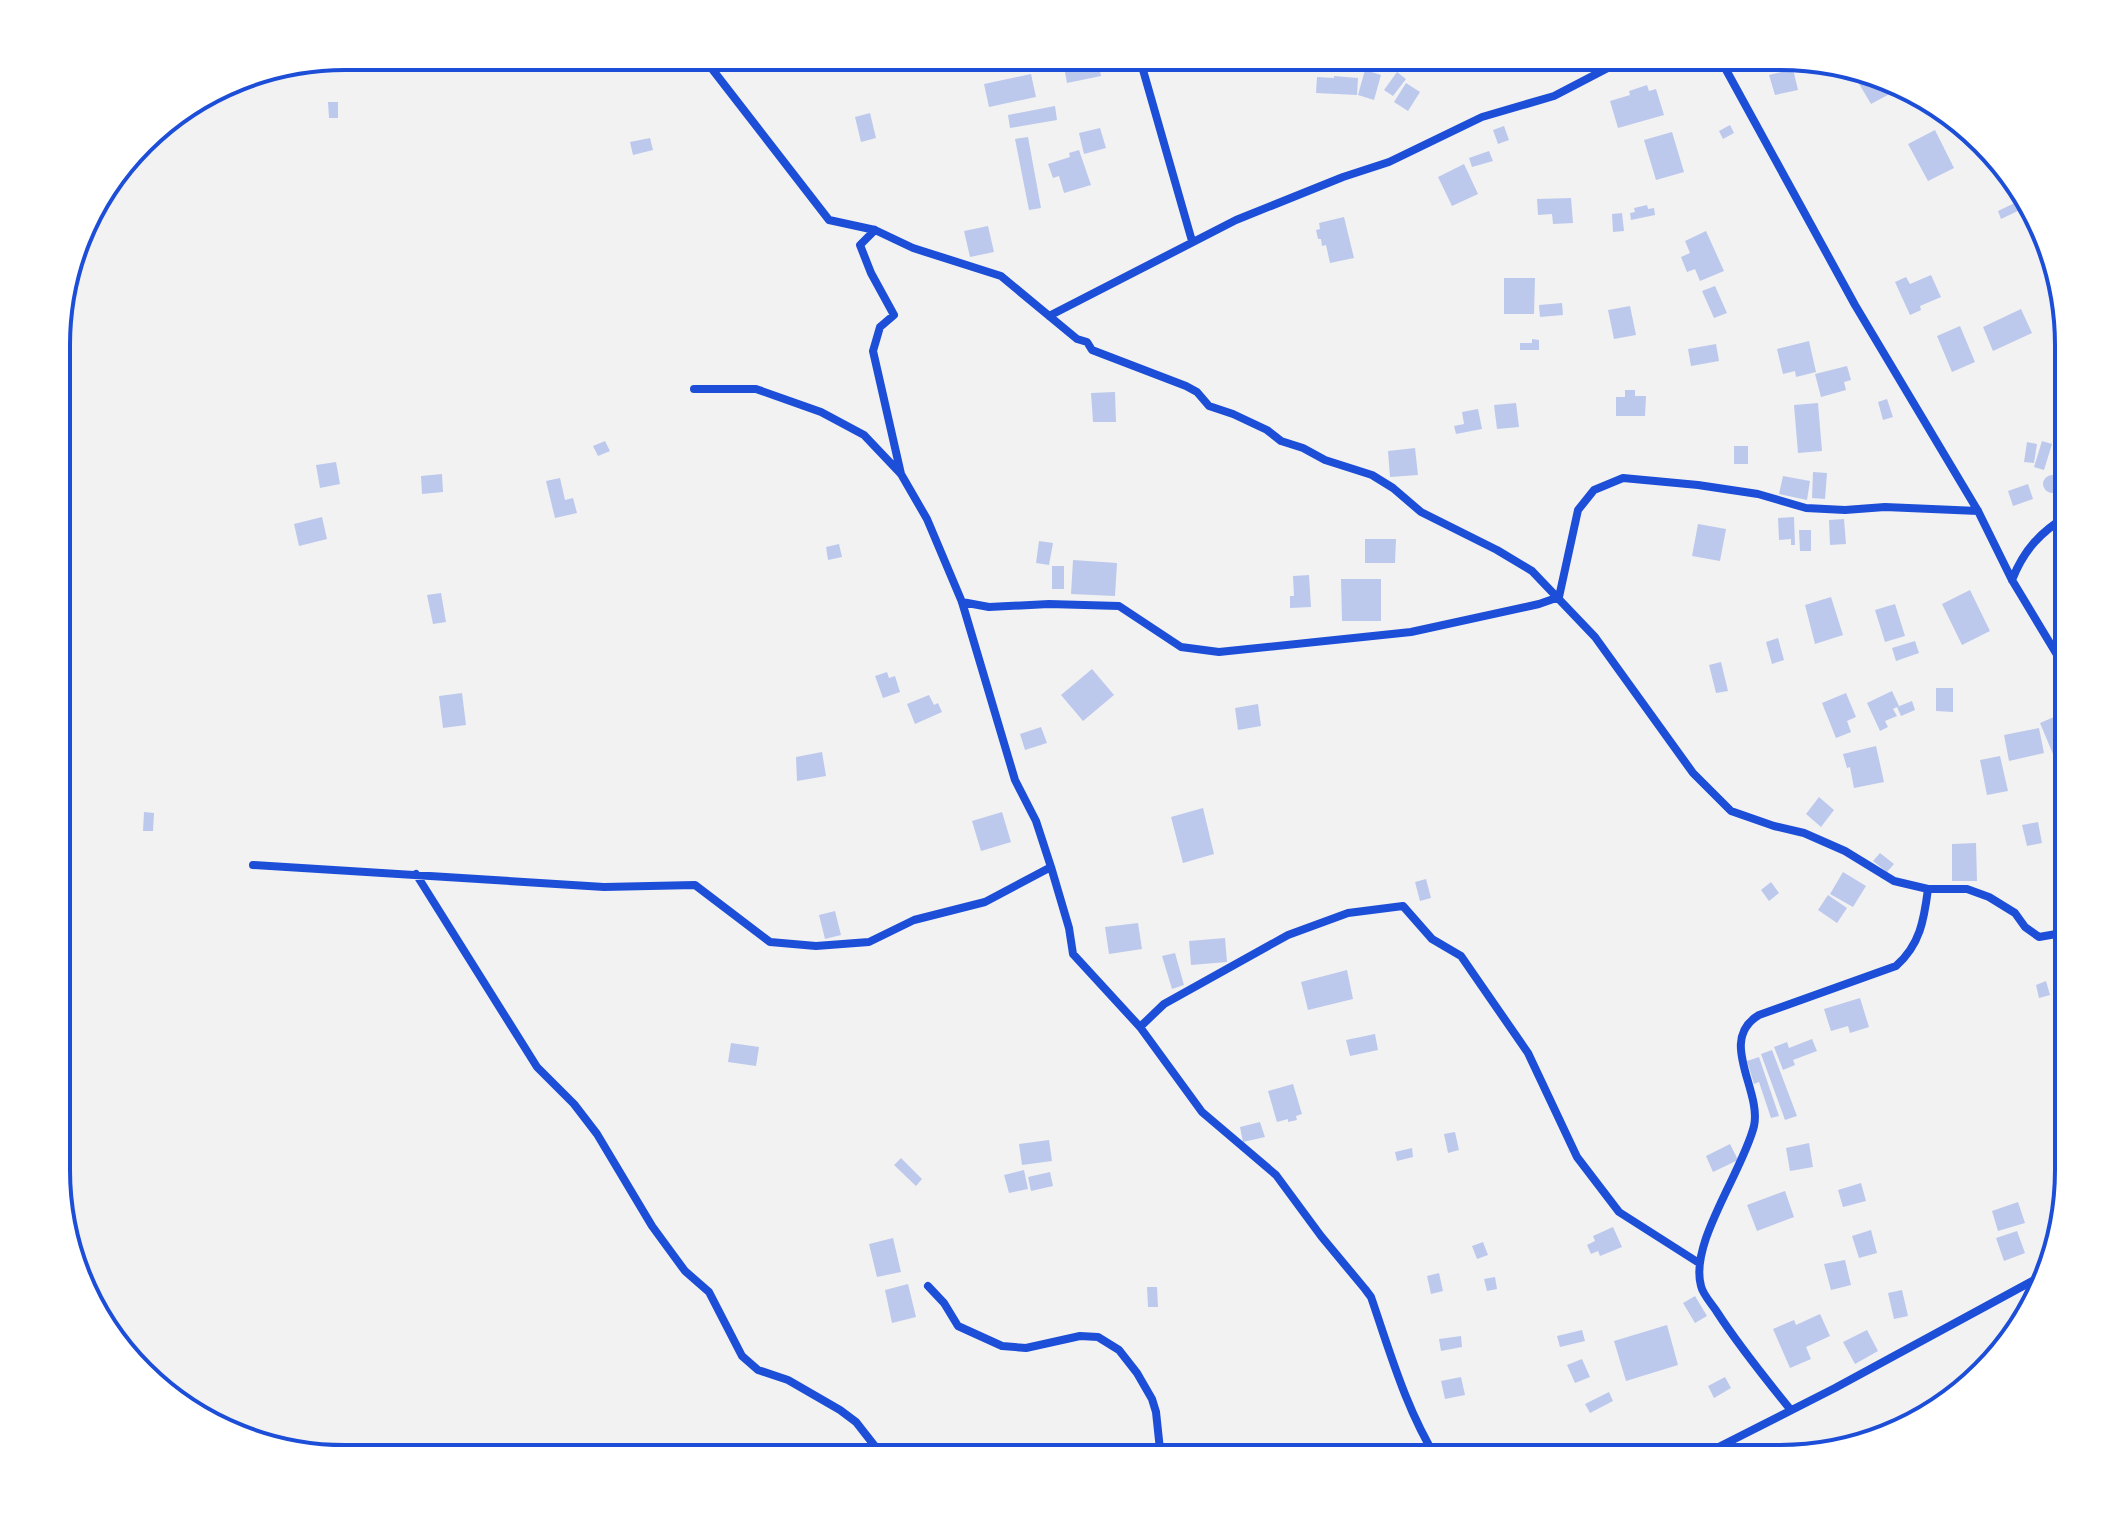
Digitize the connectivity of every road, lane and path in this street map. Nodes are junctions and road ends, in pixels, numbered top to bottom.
1 (714, 71) edge
2 (1143, 71) edge
3 (1602, 71) edge
4 (1727, 71) edge
5 (875, 230) junction
6 (1192, 241) junction
7 (1049, 316) junction
8 (694, 389) dead end
9 (901, 474) junction
10 (1978, 511) junction
11 (2054, 523) edge
12 (2012, 580) junction
13 (1559, 597) junction
14 (962, 602) junction
15 (2054, 650) edge
16 (253, 865) dead end
17 (1051, 867) junction
18 (416, 874) junction
19 (1928, 889) junction
20 (2054, 934) edge
21 (1140, 1027) junction
22 (1699, 1263) junction
23 (2031, 1281) edge
24 (928, 1286) dead end
25 (1790, 1409) junction
26 (874, 1444) edge
27 (1159, 1445) edge
28 (1430, 1445) edge
29 (1722, 1445) edge

1 - 5 street
2 - 6 street
3 - 6 street
4 - 10 street
5 - 7 street
5 - 9 street
6 - 7 street
7 - 13 street
8 - 9 street
9 - 14 street
10 - 12 street
10 - 13 street
11 - 12 street
12 - 15 street
13 - 14 street
13 - 19 street
14 - 17 street
16 - 18 street
17 - 18 street
17 - 21 street
18 - 26 street
19 - 20 street
19 - 22 street
21 - 22 street
21 - 28 street
22 - 25 street
23 - 25 street
24 - 27 street
25 - 29 street

